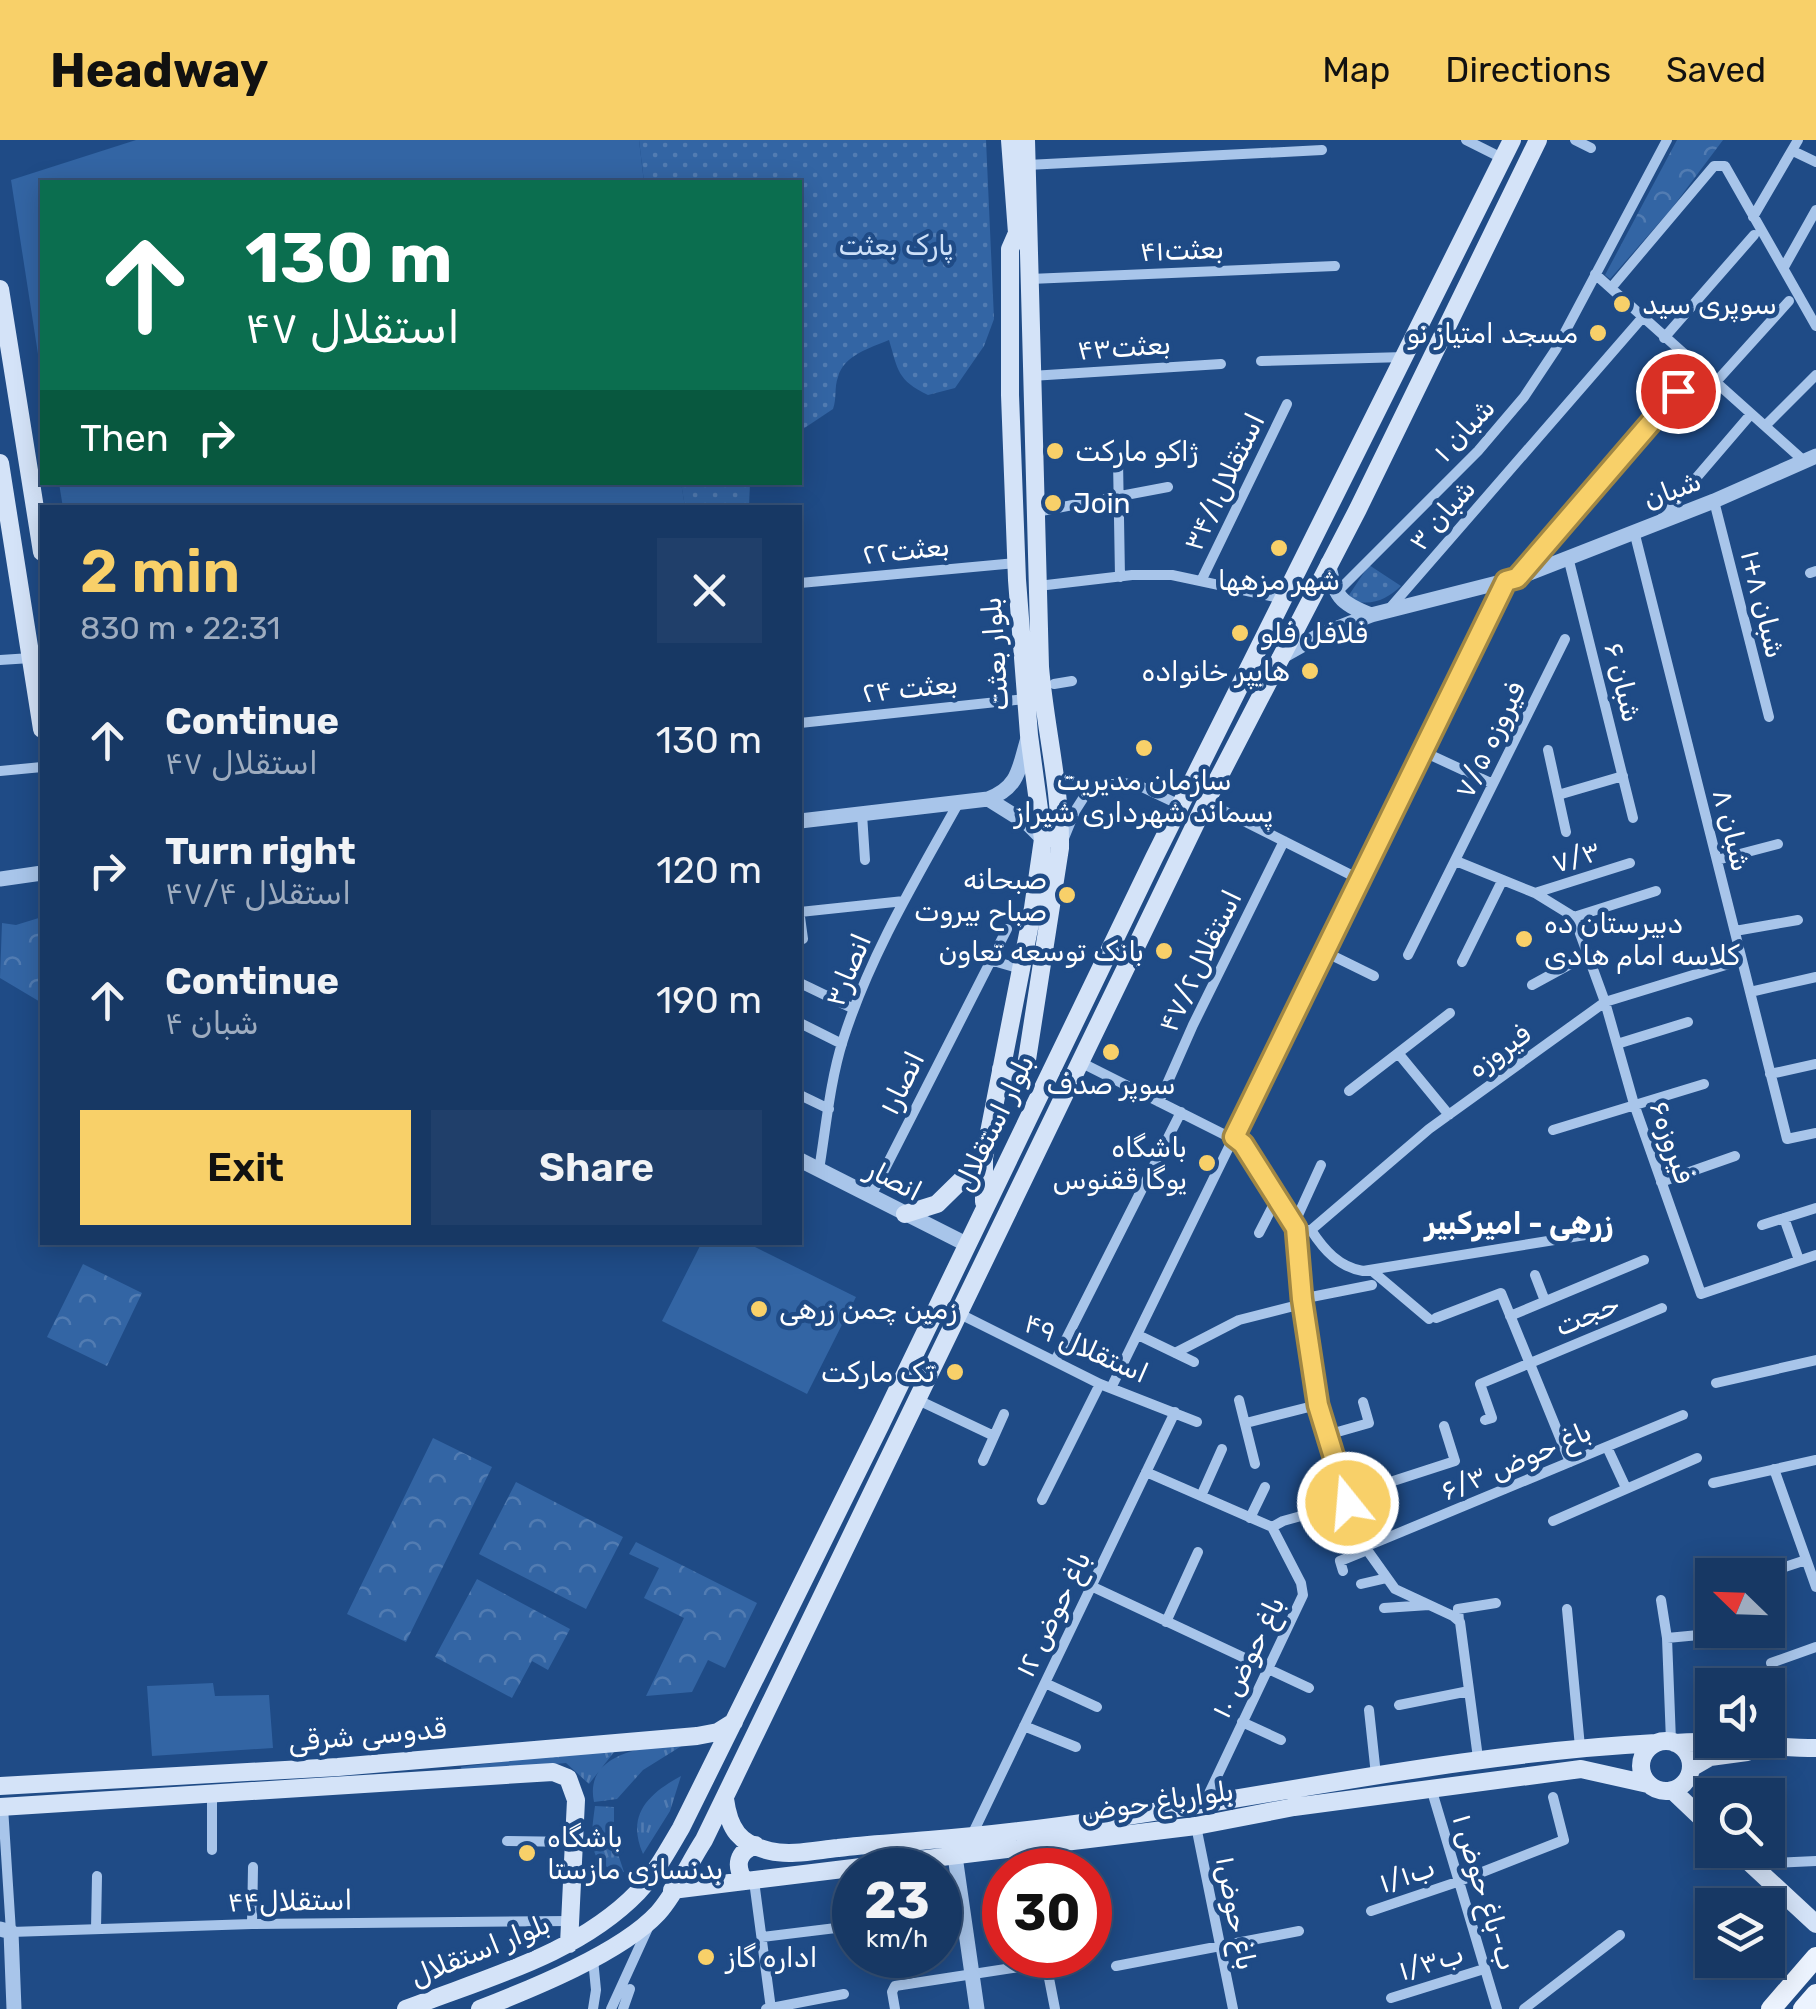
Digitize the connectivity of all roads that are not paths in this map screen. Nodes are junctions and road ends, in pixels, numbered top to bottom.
1 (1010, 140) edge
2 (1026, 140) edge
3 (1466, 140) edge
4 (1512, 140) edge
5 (1538, 140) edge
6 (1575, 140) edge
7 (1667, 140) edge
8 (1795, 146) edge
9 (1591, 148) dead end
10 (1322, 150) dead end
11 (1502, 158) junction
12 (1816, 162) edge
13 (1027, 165) junction
14 (1816, 210) edge
15 (1753, 216) junction
16 (1754, 235) dead end
17 (1335, 266) dead end
18 (1784, 267) junction
19 (1595, 274) junction
20 (1030, 279) junction
21 (1611, 288) junction
22 (0, 289) edge
23 (1788, 301) dead end
24 (1642, 318) junction
25 (1815, 321) edge
26 (1664, 338) junction
27 (1406, 357) junction
28 (1261, 362) dead end
29 (1221, 364) dead end
30 (1698, 368) junction
31 (1816, 375) edge
32 (1031, 376) junction
33 (1715, 383) junction
34 (1288, 404) dead end
35 (1380, 406) junction
36 (1751, 414) junction
37 (1402, 420) junction
38 (1765, 426) junction
39 (1810, 458) edge
40 (1118, 460) dead end
41 (0, 463) edge
42 (1168, 487) dead end
43 (2, 494) edge
44 (1119, 496) junction
45 (1714, 501) junction
46 (1036, 512) junction
47 (1659, 521) junction
48 (1634, 531) junction
49 (40, 539) edge
50 (1568, 558) junction
51 (1016, 562) junction
52 (1328, 563) junction
53 (9, 573) edge
54 (1126, 576) junction
55 (1202, 579) junction
56 (1512, 580) junction
57 (802, 584) edge
58 (1038, 586) junction
59 (1336, 594) junction
60 (1284, 600) junction
61 (1388, 611) junction
62 (1371, 616) junction
63 (1565, 639) dead end
64 (34, 645) edge
65 (1279, 658) junction
66 (0, 660) edge
67 (1072, 681) dead end
68 (1054, 684) dead end
69 (1025, 700) junction
70 (40, 709) edge
71 (1768, 717) dead end
72 (1224, 718) junction
73 (802, 723) edge
74 (1244, 728) junction
75 (1029, 735) junction
76 (1548, 750) dead end
77 (1424, 752) junction
78 (40, 766) edge
79 (0, 771) edge
80 (1052, 776) junction
81 (1624, 776) junction
82 (1493, 784) junction
83 (1090, 786) junction
84 (1558, 795) junction
85 (988, 799) junction
86 (959, 802) junction
87 (1206, 802) junction
88 (1180, 805) junction
89 (862, 814) junction
90 (1634, 818) dead end
91 (802, 821) edge
92 (1566, 832) dead end
93 (1043, 839) junction
94 (1284, 841) junction
95 (1778, 844) dead end
96 (1060, 848) junction
97 (865, 860) dead end
98 (1717, 860) junction
99 (1456, 861) junction
100 (1630, 864) dead end
101 (40, 873) edge
102 (0, 878) edge
103 (1361, 880) junction
104 (1502, 881) junction
105 (1656, 891) dead end
106 (1535, 893) junction
107 (904, 901) junction
108 (802, 915) edge
109 (1574, 917) junction
110 (1798, 920) dead end
111 (1007, 929) dead end
112 (1734, 931) junction
113 (802, 932) edge
114 (803, 940) dead end
115 (1325, 952) junction
116 (1408, 955) dead end
117 (1587, 955) junction
118 (990, 960) junction
119 (1742, 960) junction
120 (1462, 962) dead end
121 (1021, 970) junction
122 (1374, 976) dead end
123 (1816, 977) edge
124 (1532, 984) dead end
125 (802, 985) edge
126 (1750, 992) junction
127 (1605, 1002) junction
128 (854, 1009) junction
129 (1450, 1014) dead end
130 (1032, 1016) junction
131 (1688, 1022) dead end
132 (802, 1024) edge
133 (1068, 1033) junction
134 (1032, 1036) junction
135 (842, 1044) junction
136 (1617, 1044) junction
137 (1398, 1053) junction
138 (1080, 1062) junction
139 (1816, 1064) edge
140 (1002, 1069) junction
141 (1049, 1074) junction
142 (1770, 1074) junction
143 (1704, 1084) dead end
144 (1066, 1090) junction
145 (1349, 1091) dead end
146 (802, 1096) edge
147 (1160, 1102) junction
148 (1634, 1104) junction
149 (829, 1109) junction
150 (1181, 1112) junction
151 (1448, 1115) junction
152 (1554, 1130) dead end
153 (1816, 1133) edge
154 (1234, 1137) junction
155 (1735, 1156) dead end
156 (984, 1158) junction
157 (802, 1161) edge
158 (1321, 1164) dead end
159 (819, 1170) junction
160 (1662, 1182) junction
161 (871, 1196) junction
162 (1276, 1198) junction
163 (984, 1207) junction
164 (1816, 1208) edge
165 (906, 1214) junction
166 (1784, 1218) junction
167 (1762, 1225) dead end
168 (1295, 1226) junction
169 (1311, 1230) junction
170 (1610, 1231) dead end
171 (1259, 1233) dead end
172 (966, 1244) junction
173 (1815, 1257) edge
174 (1644, 1260) dead end
175 (1799, 1260) junction
176 (1372, 1270) junction
177 (1535, 1275) dead end
178 (1372, 1285) dead end
179 (1302, 1302) junction
180 (1545, 1302) junction
181 (1662, 1308) dead end
182 (958, 1313) junction
183 (1510, 1316) junction
184 (1138, 1335) junction
185 (1175, 1353) junction
186 (1816, 1360) edge
187 (1055, 1361) junction
188 (1194, 1362) dead end
189 (1529, 1364) junction
190 (1716, 1383) dead end
191 (1106, 1385) junction
192 (918, 1400) junction
193 (1239, 1400) dead end
194 (1363, 1402) dead end
195 (1318, 1405) junction
196 (1175, 1412) junction
197 (1004, 1414) dead end
198 (1683, 1414) dead end
199 (1484, 1420) dead end
200 (1198, 1422) dead end
201 (1246, 1423) junction
202 (880, 1426) junction
203 (1444, 1426) dead end
204 (900, 1435) junction
205 (1327, 1435) junction
206 (994, 1436) junction
207 (1608, 1447) junction
208 (1222, 1449) dead end
209 (1696, 1458) dead end
210 (983, 1460) dead end
211 (1816, 1460) edge
212 (1570, 1462) junction
213 (1255, 1464) dead end
214 (1774, 1469) junction
215 (1146, 1472) junction
216 (1713, 1482) dead end
217 (1265, 1487) dead end
218 (1626, 1488) junction
219 (1202, 1496) junction
220 (1042, 1500) dead end
221 (1347, 1500) junction
222 (1316, 1512) junction
223 (1250, 1518) junction
224 (1553, 1521) dead end
225 (1272, 1528) junction
226 (1324, 1538) dead end
227 (1366, 1548) junction
228 (1198, 1552) dead end
229 (1806, 1560) junction
230 (1785, 1567) edge
231 (1343, 1571) dead end
232 (1387, 1578) junction
233 (1361, 1584) dead end
234 (1091, 1586) junction
235 (1816, 1587) edge
236 (1661, 1600) dead end
237 (1496, 1603) dead end
238 (1430, 1605) junction
239 (1384, 1608) dead end
240 (1567, 1609) dead end
241 (1166, 1622) junction
242 (1460, 1622) junction
243 (1695, 1635) edge
244 (1668, 1638) junction
245 (1816, 1647) edge
246 (1771, 1663) dead end
247 (1268, 1668) junction
248 (1044, 1683) junction
249 (1309, 1688) dead end
250 (1469, 1691) junction
251 (1399, 1705) dead end
252 (1097, 1707) dead end
253 (1369, 1710) dead end
254 (735, 1722) junction
255 (1242, 1722) junction
256 (1024, 1726) junction
257 (1281, 1740) dead end
258 (1695, 1741) edge
259 (1667, 1742) junction
260 (1076, 1747) dead end
261 (1580, 1747) junction
262 (1785, 1748) edge
263 (1816, 1748) edge
264 (459, 1756) junction
265 (1478, 1758) junction
266 (1707, 1758) edge
267 (1690, 1768) junction
268 (1376, 1775) junction
269 (458, 1780) junction
270 (1648, 1784) junction
271 (0, 1786) edge
272 (1430, 1788) junction
273 (1672, 1790) junction
274 (212, 1794) junction
275 (725, 1798) junction
276 (1553, 1798) dead end
277 (1284, 1800) junction
278 (1, 1806) edge
279 (1203, 1806) junction
280 (1695, 1812) edge
281 (1196, 1826) junction
282 (971, 1837) junction
283 (507, 1841) dead end
284 (574, 1842) junction
285 (4, 1843) edge
286 (755, 1845) junction
287 (842, 1847) joint
288 (212, 1850) dead end
289 (962, 1855) edge
290 (1816, 1861) edge
291 (1785, 1862) edge
292 (252, 1867) dead end
293 (1755, 1868) edge
294 (832, 1869) edge
295 (97, 1876) dead end
296 (749, 1881) junction
297 (1458, 1882) junction
298 (672, 1890) junction
299 (962, 1908) edge
300 (1371, 1911) dead end
301 (658, 1912) junction
302 (570, 1921) junction
303 (252, 1924) junction
304 (1816, 1924) edge
305 (96, 1928) junction
306 (832, 1929) edge
307 (6, 1930) edge
308 (1299, 1931) dead end
309 (1620, 1935) dead end
310 (762, 1938) junction
311 (570, 1944) junction
312 (1220, 1946) junction
313 (1816, 1957) edge
314 (592, 1958) junction
315 (1116, 1966) dead end
316 (1484, 1970) junction
317 (982, 1974) edge
318 (971, 1976) junction
319 (1049, 1978) edge
320 (630, 1989) dead end
321 (844, 1994) dead end
322 (1816, 1994) edge
323 (1391, 1998) dead end
324 (14, 2009) edge
325 (406, 2009) edge
326 (480, 2009) edge
327 (593, 2009) edge
328 (611, 2009) edge
329 (623, 2009) edge
330 (769, 2009) edge
331 (894, 2009) edge
332 (976, 2009) edge
333 (1055, 2009) edge
334 (1232, 2009) edge
335 (1497, 2009) edge
336 (1524, 2009) edge
337 (1772, 2009) edge
338 (1803, 2009) edge

1 - 51 main road, بلوار بعثت
2 - 13 main road, بلوار بعثت
3 - 11 street
4 - 11 main road, بلوار استقلال
5 - 37 main road, بلوار استقلال
6 - 9 street
7 - 19 street, ۱ شبان
8 - 12 street
8 - 15 street
10 - 13 street
11 - 27 main road, بلوار استقلال
13 - 20 main road, بلوار بعثت
14 - 18 street
15 - 18 street
15 - 21 street
16 - 26 street
17 - 20 street, بعثت۴۱
18 - 25 street
19 - 21 street
19 - 59 street, ۱ شبان
20 - 32 main road, بلوار بعثت
21 - 24 street
22 - 49 main road
23 - 33 street
24 - 26 street
24 - 61 street, ۳ شبان
26 - 30 street
27 - 28 street
27 - 35 main road, بلوار استقلال
29 - 32 street, بعثت۴۳
30 - 33 street
30 - 56 street
31 - 38 street
32 - 46 main road, بلوار بعثت
33 - 36 street
34 - 55 street, استقلال۳۴/۱
35 - 37 main road
35 - 60 main road, بلوار استقلال
36 - 38 street
36 - 47 street
37 - 52 main road, بلوار استقلال
38 - 39 street
39 - 45 street, شبان
40 - 44 street
41 - 43 main road
42 - 44 street
43 - 53 main road
44 - 46 street
44 - 54 street
45 - 47 street, شبان
45 - 71 street, ۱+۸ شبان
46 - 58 main road, بلوار بعثت
47 - 48 street, شبان
48 - 50 street, شبان
48 - 98 street, ۸ شبان
50 - 56 street, شبان
50 - 81 street, ۶ شبان
51 - 57 street, بعثت۲۲
51 - 69 main road, بلوار بعثت
52 - 59 street
52 - 65 main road, بلوار استقلال
53 - 64 main road
54 - 55 street
54 - 58 street
55 - 60 street
56 - 61 street, شبان
56 - 77 street
58 - 80 main road, بلوار بعثت
59 - 62 street
60 - 72 main road, بلوار استقلال
61 - 62 street, شبان
62 - 65 street, شبان
63 - 82 street, ۷/۵ فیروزه
64 - 66 street
64 - 70 main road
65 - 74 main road, بلوار استقلال
67 - 68 street
69 - 73 street, بعثت ۲۴
69 - 75 main road, بلوار بعثت
72 - 74 main road
72 - 88 main road, بلوار استقلال
74 - 87 main road, بلوار استقلال
75 - 85 street
75 - 93 main road, بلوار بعثت
76 - 84 street
77 - 82 street
77 - 103 street
78 - 79 street
80 - 83 street
80 - 96 main road, بلوار بعثت
81 - 84 street
81 - 90 street, ۶ شبان
82 - 99 street, ۷/۵ فیروزه
83 - 88 street
83 - 96 street
84 - 92 street
85 - 86 street
85 - 93 street
86 - 89 street
86 - 107 street, انصار۳
87 - 94 street
87 - 138 main road, بلوار استقلال
88 - 133 main road, بلوار استقلال
89 - 91 street
89 - 97 street
93 - 121 main road, بلوار بعثت
94 - 103 street
94 - 147 street, استقلال۴۷/۲
95 - 98 street
96 - 130 main road, بلوار بعثت
98 - 112 street, ۸ شبان
99 - 104 street
99 - 116 street, ۷/۵ فیروزه
100 - 106 street, ۷/۳
101 - 102 street
103 - 115 street
104 - 106 street
104 - 120 street
105 - 109 street
106 - 109 street
107 - 108 street
107 - 128 street, انصار۳
109 - 117 street, فیروزه۶
110 - 112 street
111 - 118 street, انصار۱
112 - 119 street, ۸ شبان
113 - 114 street
115 - 122 street
115 - 154 street
117 - 124 street
117 - 127 street, فیروزه۶
118 - 121 street
118 - 161 street, انصار۱
119 - 126 street, ۸ شبان
119 - 127 street, فیروزه
121 - 140 main road, بلوار بعثت
123 - 126 street
125 - 128 street
126 - 142 street, ۸ شبان
127 - 136 street, فیروزه۶
127 - 151 street, فیروزه
128 - 135 street, انصار۳
129 - 137 street
130 - 133 main road
130 - 134 main road, بلوار بعثت
131 - 136 street
132 - 135 street
133 - 141 main road, بلوار استقلال
134 - 140 main road, بلوار بعثت
134 - 141 main road
135 - 149 street, انصار۳
136 - 148 street, فیروزه۶
137 - 145 street
137 - 151 street
138 - 144 main road, بلوار استقلال
138 - 147 street
139 - 142 street
140 - 156 main road, بلوار بعثت
141 - 144 main road
141 - 163 main road, بلوار استقلال
142 - 153 street, ۸ شبان
143 - 148 street
144 - 182 main road, بلوار استقلال
146 - 149 street
147 - 150 street
148 - 152 street
148 - 160 street, فیروزه۶
149 - 159 street, انصار۳
150 - 154 street
150 - 187 street
151 - 169 street, فیروزه
154 - 162 street
154 - 184 street
155 - 160 street
156 - 163 main road, بلوار بعثت
156 - 165 main road
157 - 159 street, انصار
158 - 168 street
159 - 161 street, انصار
160 - 175 street, فیروزه۶
161 - 165 street, انصار
162 - 168 street
162 - 171 street
163 - 172 main road, بلوار استقلال
164 - 166 street
165 - 172 street, انصار
166 - 167 street
166 - 175 street
168 - 169 street
168 - 179 street
169 - 176 street
170 - 176 street
172 - 202 main road, بلوار استقلال
173 - 175 street
174 - 180 street
176 - 183 street
177 - 180 street
178 - 179 street
179 - 185 street
179 - 195 street
180 - 183 street
181 - 189 street, حجت
182 - 187 street, ۴۹ استقلال
182 - 192 main road, بلوار استقلال
183 - 189 street
184 - 185 street
184 - 191 street
185 - 188 street
186 - 190 street
187 - 191 street, ۴۹ استقلال
189 - 199 street, حجت
189 - 212 street
191 - 196 street, ۴۹ استقلال
191 - 220 street
192 - 204 main road, بلوار استقلال
192 - 206 street
193 - 201 street
194 - 205 street
195 - 201 street
195 - 205 street
196 - 200 street, ۴۹ استقلال
196 - 215 street, ۱۲ باغ حوض
197 - 206 street
198 - 207 street, ۶/۳ باغ حوض
201 - 213 street
202 - 204 main road
202 - 254 main road, بلوار استقلال
203 - 221 street
204 - 275 main road, بلوار استقلال
205 - 221 street
206 - 210 street
207 - 212 street, ۶/۳ باغ حوض
207 - 218 street
208 - 219 street
209 - 218 street
211 - 214 street
212 - 227 street, ۶/۳ باغ حوض
214 - 216 street
214 - 229 street
215 - 219 street
215 - 234 street, ۱۲ باغ حوض
217 - 223 street
218 - 224 street
219 - 223 street
221 - 222 street
221 - 227 street
222 - 225 street
222 - 226 street
223 - 225 street
225 - 247 street, ۱۰ باغ حوض
227 - 231 street, ۶/۳ باغ حوض
227 - 232 street
228 - 241 street
229 - 230 street
229 - 235 street
232 - 233 street
232 - 238 street
234 - 241 street
234 - 248 street, ۱۲ باغ حوض
236 - 244 street
237 - 242 street
238 - 239 street
238 - 242 street
240 - 261 street
241 - 247 street
242 - 250 street
243 - 244 street
244 - 259 street
245 - 246 street
247 - 249 street
247 - 255 street, ۱۰ باغ حوض
248 - 252 street
248 - 256 street, ۱۲ باغ حوض
250 - 251 street
250 - 265 street
253 - 268 street
254 - 264 main road, قدوسی شرقی
254 - 311 main road, بلوار استقلال
255 - 257 street
255 - 279 street, ۱۰ باغ حوض
256 - 260 street
256 - 282 street, ۱۲ باغ حوض
258 - 259 main road, بلوارباغ حوض
259 - 261 main road, بلوارباغ حوض
259 - 267 main road
259 - 270 main road
261 - 265 main road, بلوارباغ حوض
262 - 263 main road, بلوارباغ حوض
264 - 269 main road
264 - 271 main road, قدوسی شرقی
265 - 268 main road, بلوارباغ حوض
266 - 267 main road, بلوارباغ حوض
267 - 273 main road
268 - 277 main road, بلوارباغ حوض
269 - 274 main road, قدوسی شرقی
269 - 284 main road, قدوسی شرقی
270 - 272 main road, بلوارباغ حوض
270 - 273 main road
272 - 277 main road, بلوارباغ حوض
272 - 297 street, ۱ ب-باغ حوض
273 - 280 main road
274 - 278 main road, قدوسی شرقی
274 - 288 street
275 - 286 main road
275 - 298 main road, بلوار استقلال
276 - 297 street, ب۱/۱
277 - 279 main road, بلوارباغ حوض
277 - 281 main road, بلوارباغ حوض
278 - 285 street
279 - 282 main road, بلوارباغ حوض
281 - 289 main road, بلوارباغ حوض
281 - 312 street, باغ حوض۱
282 - 287 main road, بلوارباغ حوض
283 - 284 street
284 - 302 main road, قدوسی شرقی
285 - 307 street
286 - 287 main road, بلوارباغ حوض
286 - 296 main road
290 - 291 street
292 - 303 street
293 - 304 main road
294 - 296 main road, بلوارباغ حوض
295 - 305 street
296 - 298 main road, بلوارباغ حوض
296 - 310 street
297 - 300 street, ب۱/۱
297 - 316 street, ۱ ب-باغ حوض
298 - 301 main road, بلوار استقلال
299 - 318 street
301 - 314 main road, بلوار استقلال
301 - 328 street
302 - 303 street, استقلال۴۴
302 - 311 main road, قدوسی شرقی
303 - 305 street, استقلال۴۴
305 - 307 street, استقلال۴۴
306 - 310 street
307 - 324 street
308 - 312 street
309 - 336 street
310 - 330 street
311 - 325 main road, بلوار استقلال
312 - 315 street
312 - 334 street, باغ حوض۱
313 - 337 main road
314 - 326 main road, بلوار استقلال
314 - 327 street
316 - 323 street, ب۱/۳
316 - 335 street, ۱ ب-باغ حوض
317 - 318 street
318 - 331 street
318 - 332 street
319 - 333 street
320 - 329 street
321 - 330 street
322 - 338 main road

